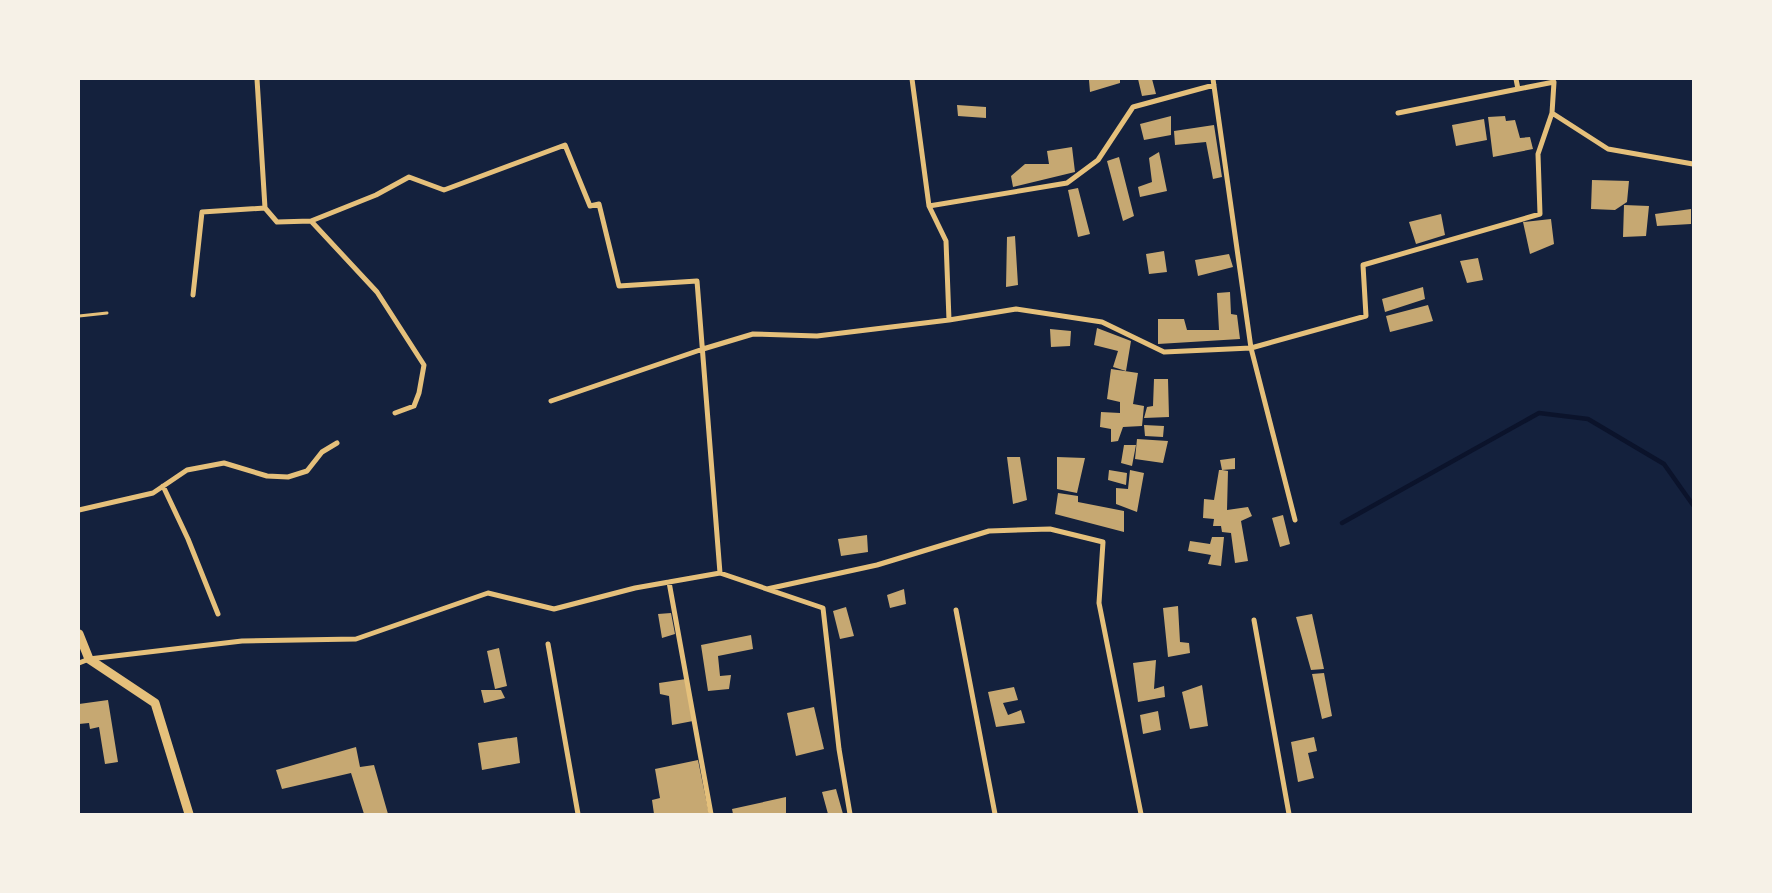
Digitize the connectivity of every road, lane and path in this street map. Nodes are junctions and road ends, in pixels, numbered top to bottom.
1 (257, 79) edge
2 (912, 79) edge
3 (1213, 79) edge
4 (1516, 79) edge
5 (1214, 85) junction
6 (1518, 89) junction
7 (1398, 113) dead end
8 (1552, 113) junction
9 (1693, 164) edge
10 (929, 206) junction
11 (265, 208) junction
12 (311, 221) junction
13 (192, 295) dead end
14 (107, 314) dead end
15 (79, 316) edge
16 (949, 320) junction
17 (703, 348) junction
18 (1251, 348) junction
19 (551, 401) dead end
20 (395, 413) dead end
21 (337, 443) dead end
22 (163, 486) junction
23 (79, 510) edge
24 (1295, 520) dead end
25 (720, 574) junction
26 (669, 582) junction
27 (767, 589) junction
28 (956, 610) dead end
29 (218, 614) dead end
30 (1254, 620) dead end
31 (79, 634) edge
32 (548, 644) dead end
33 (89, 659) junction
34 (79, 663) edge
35 (189, 814) edge
36 (578, 814) edge
37 (711, 814) edge
38 (850, 814) edge
39 (995, 814) edge
40 (1141, 814) edge
41 (1289, 814) edge

1 - 11 street
2 - 10 street
3 - 5 street
4 - 6 street
5 - 10 street
5 - 18 street
6 - 7 street
6 - 8 street
8 - 9 street
8 - 18 street
10 - 16 street
11 - 12 street
11 - 13 street
12 - 17 street
12 - 20 street
14 - 15 lane
16 - 17 street
16 - 18 street
17 - 19 street
17 - 25 street
18 - 24 street
21 - 22 street
22 - 23 street
22 - 29 street
25 - 26 street
25 - 27 street
26 - 33 street
26 - 37 street
27 - 38 street
27 - 40 street
28 - 39 street
30 - 41 street
31 - 33 main road
32 - 36 street
33 - 34 street
33 - 35 main road

